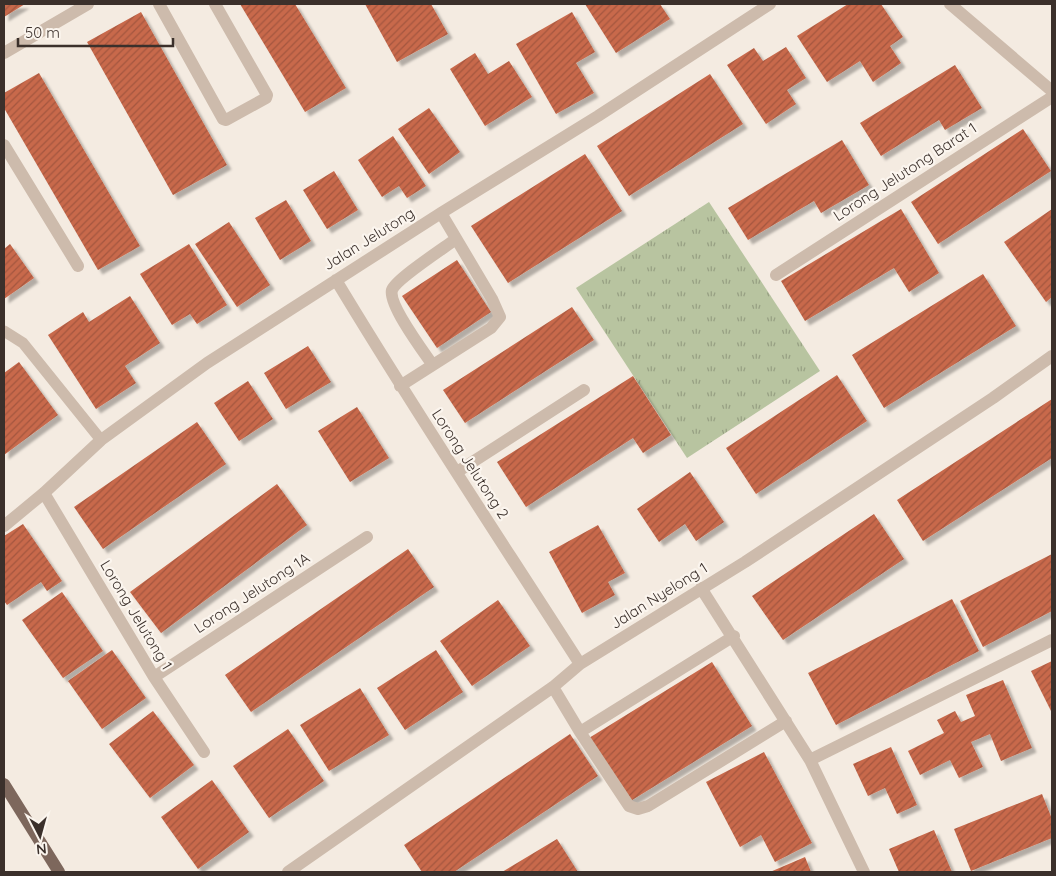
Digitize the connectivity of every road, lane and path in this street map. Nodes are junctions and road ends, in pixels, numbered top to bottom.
1 (88, 4) edge
2 (159, 4) edge
3 (215, 4) edge
4 (770, 4) edge
5 (950, 4) edge
6 (4, 53) edge
7 (1052, 91) edge
8 (1052, 97) edge
9 (4, 145) edge
10 (441, 213) junction
11 (456, 239) junction
12 (78, 266) dead end
13 (776, 275) dead end
14 (336, 280) junction
15 (4, 331) edge
16 (1052, 356) edge
17 (432, 364) junction
18 (400, 386) junction
19 (584, 390) dead end
20 (101, 440) junction
21 (457, 472) junction
22 (44, 493) junction
23 (4, 526) edge
24 (367, 537) dead end
25 (701, 588) junction
26 (734, 636) junction
27 (1052, 640) edge
28 (580, 664) junction
29 (154, 677) junction
30 (553, 687) junction
31 (786, 721) junction
32 (580, 732) junction
33 (204, 752) dead end
34 (810, 760) junction
35 (4, 784) edge
36 (59, 872) edge
37 (288, 872) edge
38 (864, 872) edge

1 - 6 street
2 - 3 street
4 - 10 street, Jalan Jelutong
5 - 7 street
8 - 13 street, Lorong Jelutong Barat 1
9 - 12 street
10 - 11 street
10 - 14 street, Jalan Jelutong
11 - 17 street
11 - 17 street
14 - 18 street, Lorong Jelutong 2
14 - 20 street, Jalan Jelutong
15 - 20 lane
16 - 25 street, Jalan Nyelong 1
17 - 18 street
18 - 21 street, Lorong Jelutong 2
19 - 21 street
20 - 22 street, Jalan Jelutong
21 - 28 street, Lorong Jelutong 2
22 - 23 street, Jalan Jelutong
22 - 29 street, Lorong Jelutong 1
24 - 29 street, Lorong Jelutong 1A
25 - 26 street
25 - 28 street, Jalan Nyelong 1
26 - 31 street
26 - 32 street
27 - 34 street
28 - 30 street, Jalan Nyelong 1
29 - 33 street, Lorong Jelutong 1
30 - 32 street
30 - 37 street, Jalan Nyelong 1
31 - 32 street
31 - 34 street
34 - 38 street
35 - 36 main road

